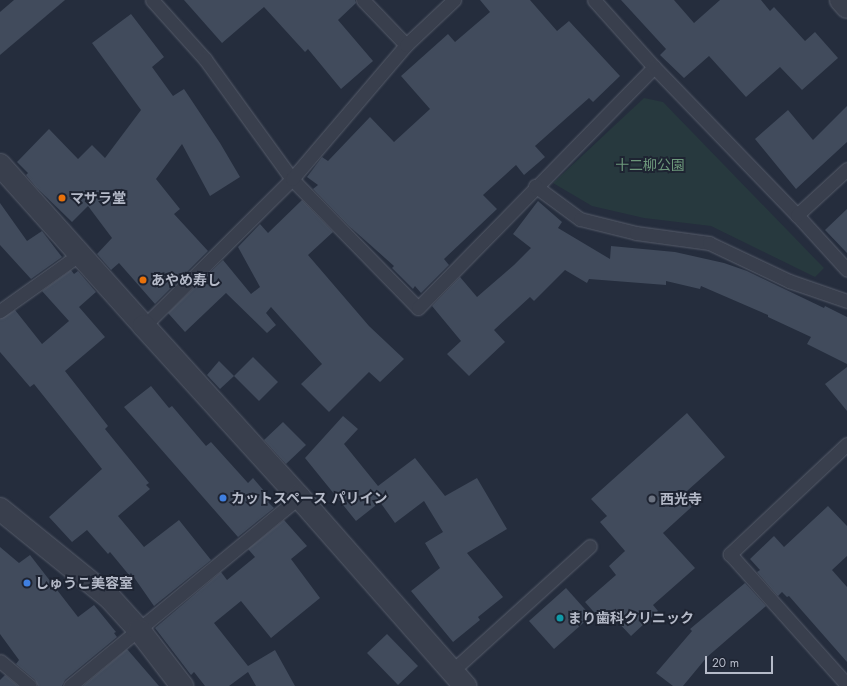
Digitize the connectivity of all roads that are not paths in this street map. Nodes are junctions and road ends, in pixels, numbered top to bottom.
1 (152, 0) edge
2 (363, 0) edge
3 (454, 0) edge
4 (594, 0) edge
5 (841, 0) edge
6 (847, 7) edge
7 (406, 45) junction
8 (654, 67) junction
9 (0, 165) edge
10 (847, 169) edge
11 (292, 179) junction
12 (535, 186) junction
13 (797, 215) junction
14 (80, 254) junction
15 (847, 270) edge
16 (847, 301) edge
17 (0, 311) edge
18 (144, 326) junction
19 (847, 444) edge
20 (299, 497) junction
21 (0, 509) edge
22 (590, 546) dead end
23 (139, 630) junction
24 (0, 661) edge
25 (459, 679) edge
26 (847, 685) edge
27 (30, 686) edge
28 (70, 686) edge
29 (182, 686) edge

1 - 11 lane
2 - 7 lane
3 - 7 lane
4 - 8 lane
5 - 6 street
7 - 11 lane
8 - 12 lane
8 - 13 lane
9 - 14 street
10 - 13 lane
11 - 12 lane
11 - 18 lane
12 - 16 lane
13 - 15 lane
14 - 17 lane
14 - 18 street
18 - 20 street
19 - 26 lane
20 - 23 lane
20 - 25 street
21 - 23 street
22 - 25 lane
23 - 28 lane
23 - 29 street
24 - 27 lane

